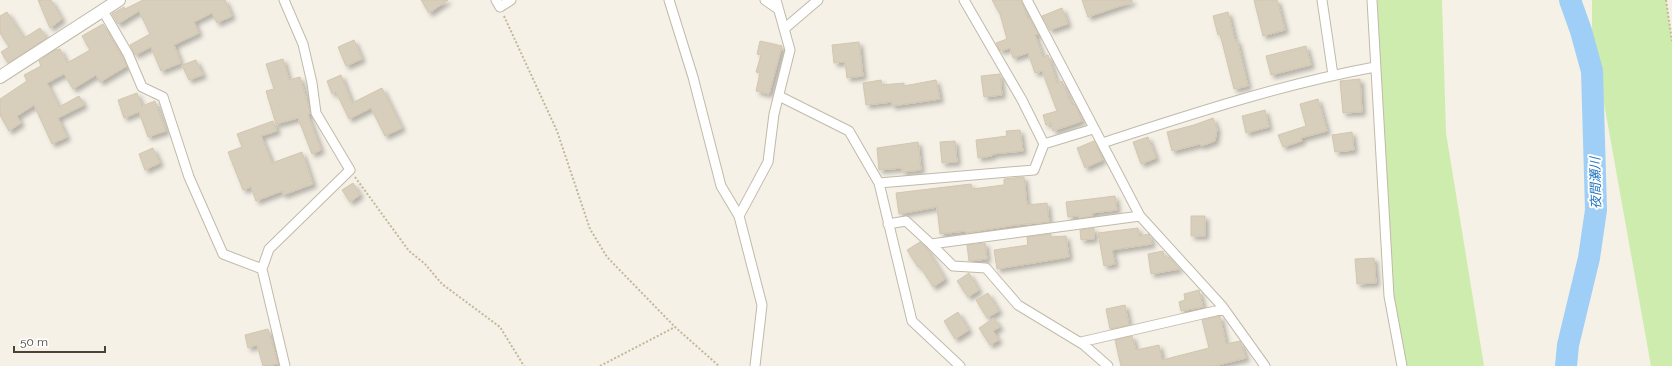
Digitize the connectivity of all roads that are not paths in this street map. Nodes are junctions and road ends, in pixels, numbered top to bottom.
1 (119, 0) edge
2 (284, 0) edge
3 (511, 0) edge
4 (668, 0) edge
5 (764, 0) edge
6 (818, 0) edge
7 (964, 0) edge
8 (1027, 0) edge
9 (1322, 0) edge
10 (1372, 0) edge
11 (498, 4) edge
12 (777, 4) edge
13 (103, 11) junction
14 (784, 29) junction
15 (1375, 67) junction
16 (1333, 75) junction
17 (0, 77) edge
18 (779, 96) junction
19 (1093, 129) junction
20 (1102, 143) junction
21 (1044, 144) junction
22 (879, 183) junction
23 (739, 216) junction
24 (1140, 216) junction
25 (888, 224) junction
26 (931, 244) junction
27 (262, 269) junction
28 (1224, 309) junction
29 (1081, 342) junction
30 (1261, 365) edge
31 (285, 366) edge
32 (755, 366) edge
33 (960, 366) edge
34 (1108, 366) edge
35 (1402, 366) edge

1 - 13 street
2 - 27 street
3 - 11 street
4 - 23 street
5 - 12 street
6 - 14 street
7 - 21 street
8 - 19 street
9 - 16 street
10 - 15 street
12 - 14 street
13 - 17 street
13 - 27 street
14 - 18 street
15 - 16 street
15 - 35 street
16 - 20 street
18 - 22 street
18 - 23 street
19 - 20 street
19 - 21 street
20 - 24 street
21 - 22 street
22 - 25 street
23 - 32 street
24 - 26 street
24 - 28 street
25 - 26 street
25 - 33 street
26 - 29 street
27 - 31 street
28 - 29 street
28 - 30 street
29 - 34 street

